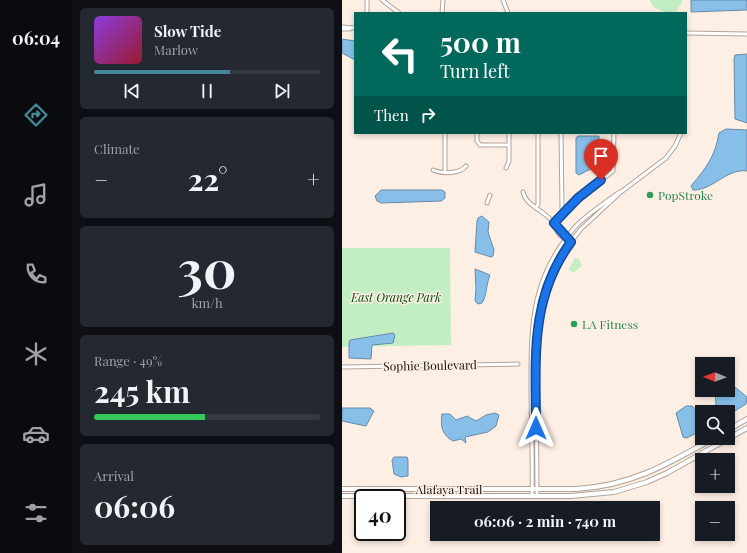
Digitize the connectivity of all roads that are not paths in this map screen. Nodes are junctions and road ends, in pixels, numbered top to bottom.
1 (367, 0) edge
2 (382, 0) edge
3 (442, 0) edge
4 (503, 0) edge
5 (367, 12) edge
6 (398, 12) edge
7 (442, 12) edge
8 (508, 12) edge
9 (342, 28) edge
10 (354, 29) edge
11 (687, 33) edge
12 (747, 34) edge
13 (445, 134) edge
14 (477, 134) edge
15 (509, 134) edge
16 (538, 134) edge
17 (561, 134) edge
18 (614, 134) edge
19 (681, 134) edge
20 (509, 145) junction
21 (466, 166) dead end
22 (506, 168) dead end
23 (433, 170) dead end
24 (445, 172) junction
25 (523, 192) dead end
26 (621, 192) junction
27 (490, 195) dead end
28 (487, 203) dead end
29 (536, 208) junction
30 (564, 213) junction
31 (554, 224) junction
32 (567, 238) junction
33 (571, 242) junction
34 (537, 298) junction
35 (542, 300) junction
36 (518, 364) dead end
37 (342, 366) edge
38 (531, 411) junction
39 (747, 419) edge
40 (735, 426) edge
41 (747, 428) edge
42 (735, 434) edge
43 (537, 441) junction
44 (702, 445) edge
45 (716, 445) edge
46 (634, 479) junction
47 (635, 486) junction
48 (460, 488) junction
49 (342, 489) edge
50 (354, 489) edge
51 (384, 489) edge
52 (532, 489) junction
53 (537, 489) junction
54 (342, 496) edge
55 (354, 496) edge
56 (406, 496) edge
57 (460, 496) junction
58 (532, 496) junction
59 (537, 496) junction

1 - 5 street
2 - 6 street
3 - 7 street
4 - 8 street
9 - 10 street
11 - 12 street
13 - 24 street
14 - 20 street
15 - 20 street
16 - 29 street
17 - 30 street
18 - 30 street
19 - 26 street
20 - 22 street
21 - 24 street
23 - 24 street
25 - 29 street
26 - 32 street
26 - 33 street
27 - 28 street
29 - 31 street
30 - 31 street
31 - 32 street
32 - 33 street
32 - 34 street
33 - 35 street
34 - 35 street
34 - 38 street
35 - 43 street
36 - 37 street, Sophie Boulevard
38 - 43 street
38 - 52 street
39 - 40 main road
41 - 42 main road, Alafaya Trail
43 - 53 street
44 - 46 main road, Alafaya Trail
45 - 47 main road, Alafaya Trail
46 - 47 street
46 - 53 main road, Alafaya Trail
47 - 59 main road, Alafaya Trail
48 - 51 main road, Alafaya Trail
48 - 52 main road, Alafaya Trail
48 - 57 street
49 - 50 main road, Alafaya Trail
52 - 53 main road, Alafaya Trail
52 - 58 street
53 - 59 street
54 - 55 main road, Alafaya Trail
56 - 57 main road, Alafaya Trail
57 - 58 main road, Alafaya Trail
58 - 59 main road, Alafaya Trail

